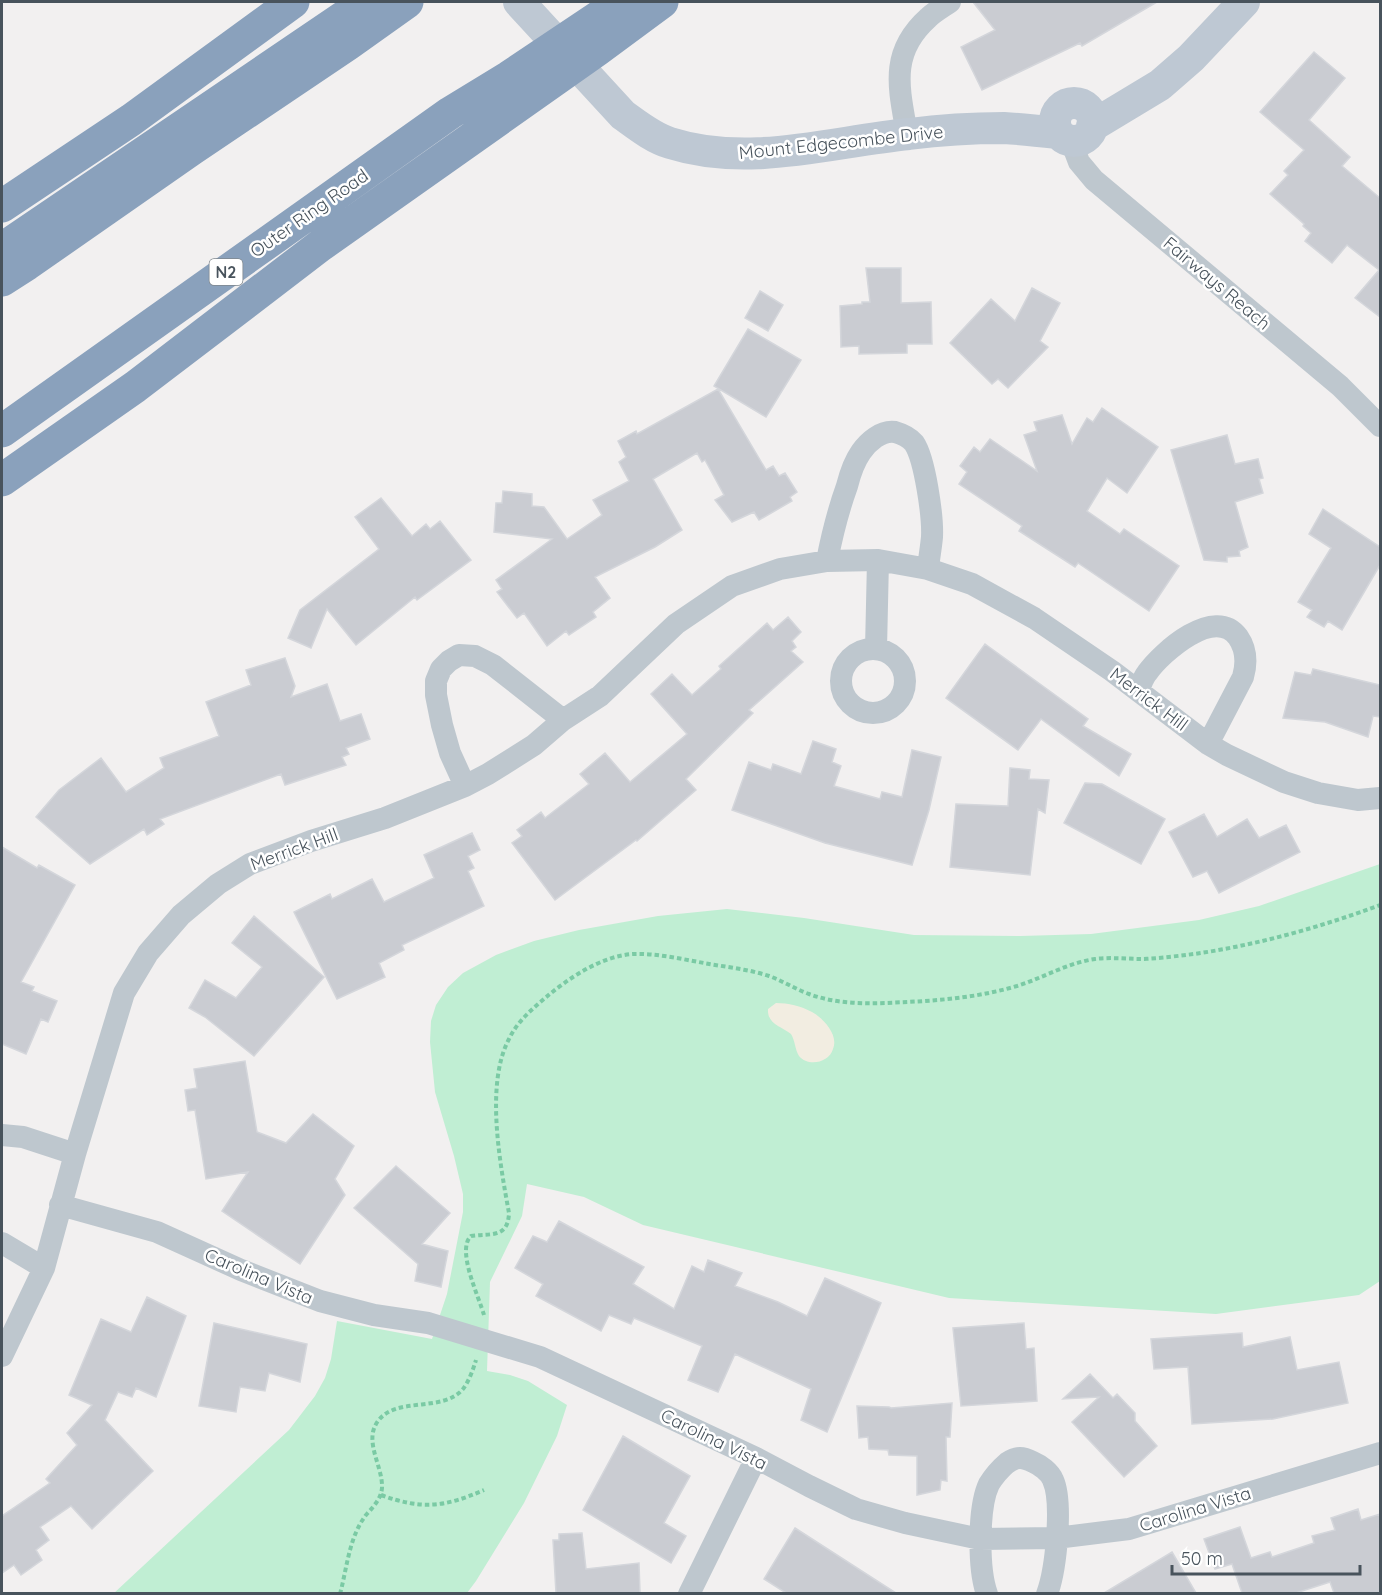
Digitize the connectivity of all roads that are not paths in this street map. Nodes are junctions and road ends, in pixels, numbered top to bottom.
1 (293, 2) edge
2 (366, 2) edge
3 (407, 2) edge
4 (519, 2) edge
5 (621, 2) edge
6 (662, 2) edge
7 (950, 2) edge
8 (1244, 2) edge
9 (588, 39) junction
10 (522, 85) junction
11 (450, 113) junction
12 (1075, 126) junction
13 (907, 134) junction
14 (2, 206) edge
15 (2, 249) edge
16 (2, 280) edge
17 (1340, 386) junction
18 (1380, 411) edge
19 (1380, 426) edge
20 (2, 431) edge
21 (2, 448) edge
22 (2, 480) edge
23 (878, 560) junction
24 (827, 561) junction
25 (928, 569) junction
26 (876, 649) dead end
27 (1138, 690) junction
28 (563, 720) junction
29 (1208, 744) junction
30 (465, 786) junction
31 (1380, 798) edge
32 (2, 1136) edge
33 (75, 1154) junction
34 (60, 1205) junction
35 (2, 1243) edge
36 (44, 1268) junction
37 (2, 1356) edge
38 (1380, 1453) edge
39 (756, 1458) junction
40 (1056, 1538) junction
41 (980, 1539) junction
42 (689, 1593) edge
43 (987, 1593) edge
44 (1047, 1593) edge

1 - 14 highway
2 - 15 highway
3 - 16 highway
4 - 13 street, Mount Edgecombe Drive
5 - 9 highway, Outer Ring Road / N2
6 - 9 highway
7 - 13 street
8 - 12 street
9 - 10 highway, Outer Ring Road / N2
10 - 11 highway, Outer Ring Road / N2
10 - 22 highway
11 - 20 highway, Outer Ring Road / N2
11 - 21 highway
12 - 13 street, Mount Edgecombe Drive
12 - 17 street, Fairways Reach
17 - 18 street, Fairways Reach
17 - 19 street, Fairways Reach
23 - 24 street, Merrick Hill
23 - 25 street, Merrick Hill
23 - 26 street
24 - 25 street
24 - 28 street, Merrick Hill
25 - 27 street, Merrick Hill
27 - 29 street, Merrick Hill
27 - 29 street
28 - 30 street, Merrick Hill
28 - 30 street
29 - 31 street, Merrick Hill
30 - 33 street, Merrick Hill
32 - 33 street
33 - 34 street, Merrick Hill
34 - 36 street, Merrick Hill
34 - 39 street, Carolina Vista
35 - 36 street
36 - 37 street, Merrick Hill
38 - 40 street, Carolina Vista
39 - 41 street, Carolina Vista
39 - 42 street
40 - 41 street, Carolina Vista
40 - 41 street
40 - 44 street
41 - 43 street

